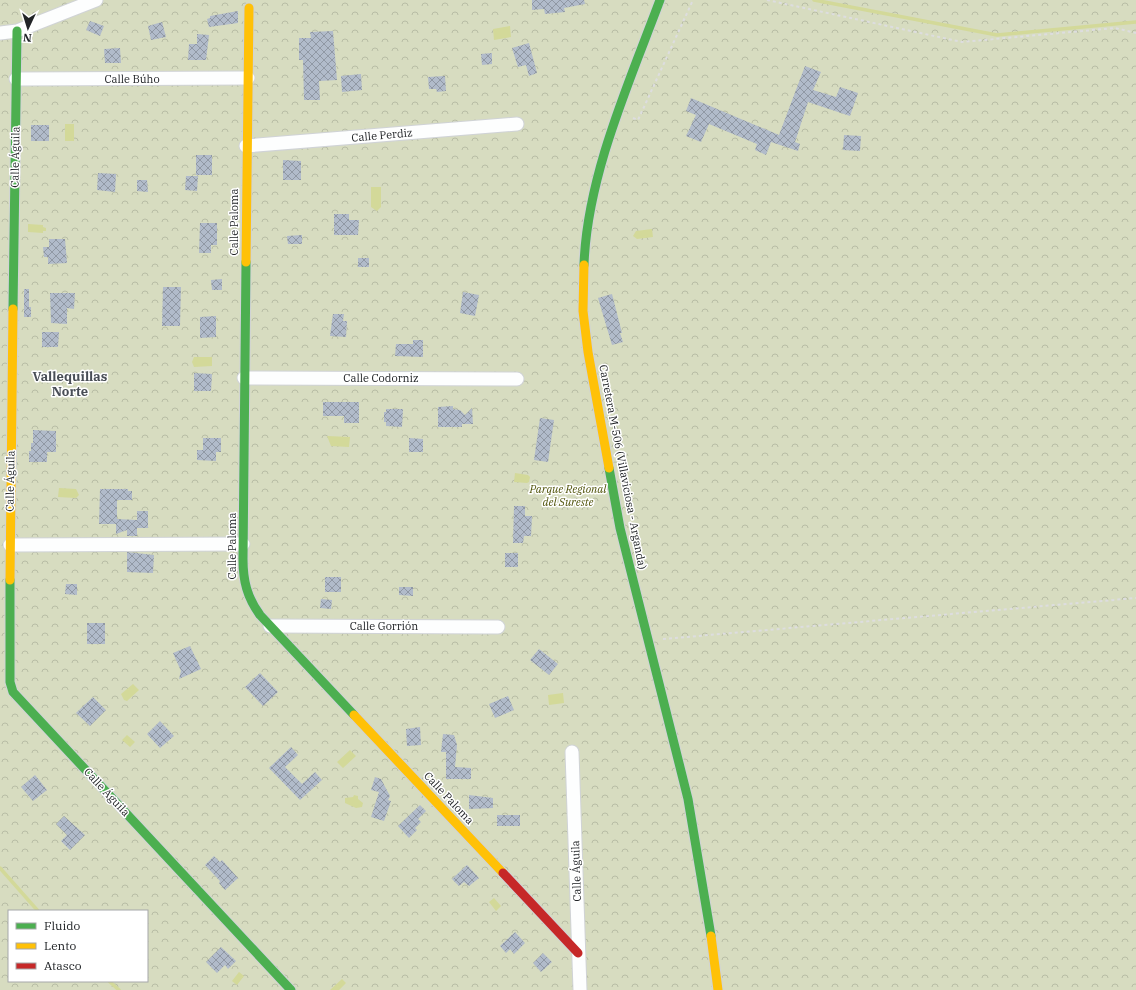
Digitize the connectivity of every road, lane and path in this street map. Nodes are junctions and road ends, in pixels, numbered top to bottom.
1 (96, 0) edge
2 (660, 0) edge
3 (692, 0) edge
4 (767, 0) edge
5 (249, 8) dead end
6 (17, 31) junction
7 (0, 33) edge
8 (1136, 33) edge
9 (248, 78) junction
10 (16, 79) junction
11 (618, 112) junction
12 (517, 124) dead end
13 (246, 146) junction
14 (244, 378) junction
15 (517, 379) dead end
16 (10, 544) junction
17 (243, 544) junction
18 (1136, 598) edge
19 (270, 626) junction
20 (498, 627) dead end
21 (648, 640) junction
22 (572, 752) dead end
23 (578, 953) junction
24 (291, 990) edge
25 (580, 990) edge
26 (718, 990) edge

1 - 6 street
2 - 11 street, Carretera M-506 (Villaviciosa - Arganda)
3 - 11 path
4 - 8 path
5 - 9 street, Calle Paloma
6 - 7 street
6 - 10 street, Calle Águila
9 - 10 street, Calle Búho
9 - 13 street, Calle Paloma
10 - 16 street, Calle Águila
11 - 21 street, Carretera M-506 (Villaviciosa - Arganda)
12 - 13 street, Calle Perdiz
13 - 14 street, Calle Paloma
14 - 15 street, Calle Codorniz
14 - 17 street, Calle Paloma
16 - 17 street
16 - 24 street, Calle Águila
17 - 19 street, Calle Paloma
18 - 21 path
19 - 20 street, Calle Gorrión
19 - 23 street, Calle Paloma
21 - 26 street, Carretera M-506 (Villaviciosa - Arganda)
22 - 23 street, Calle Águila
23 - 25 street, Calle Águila

